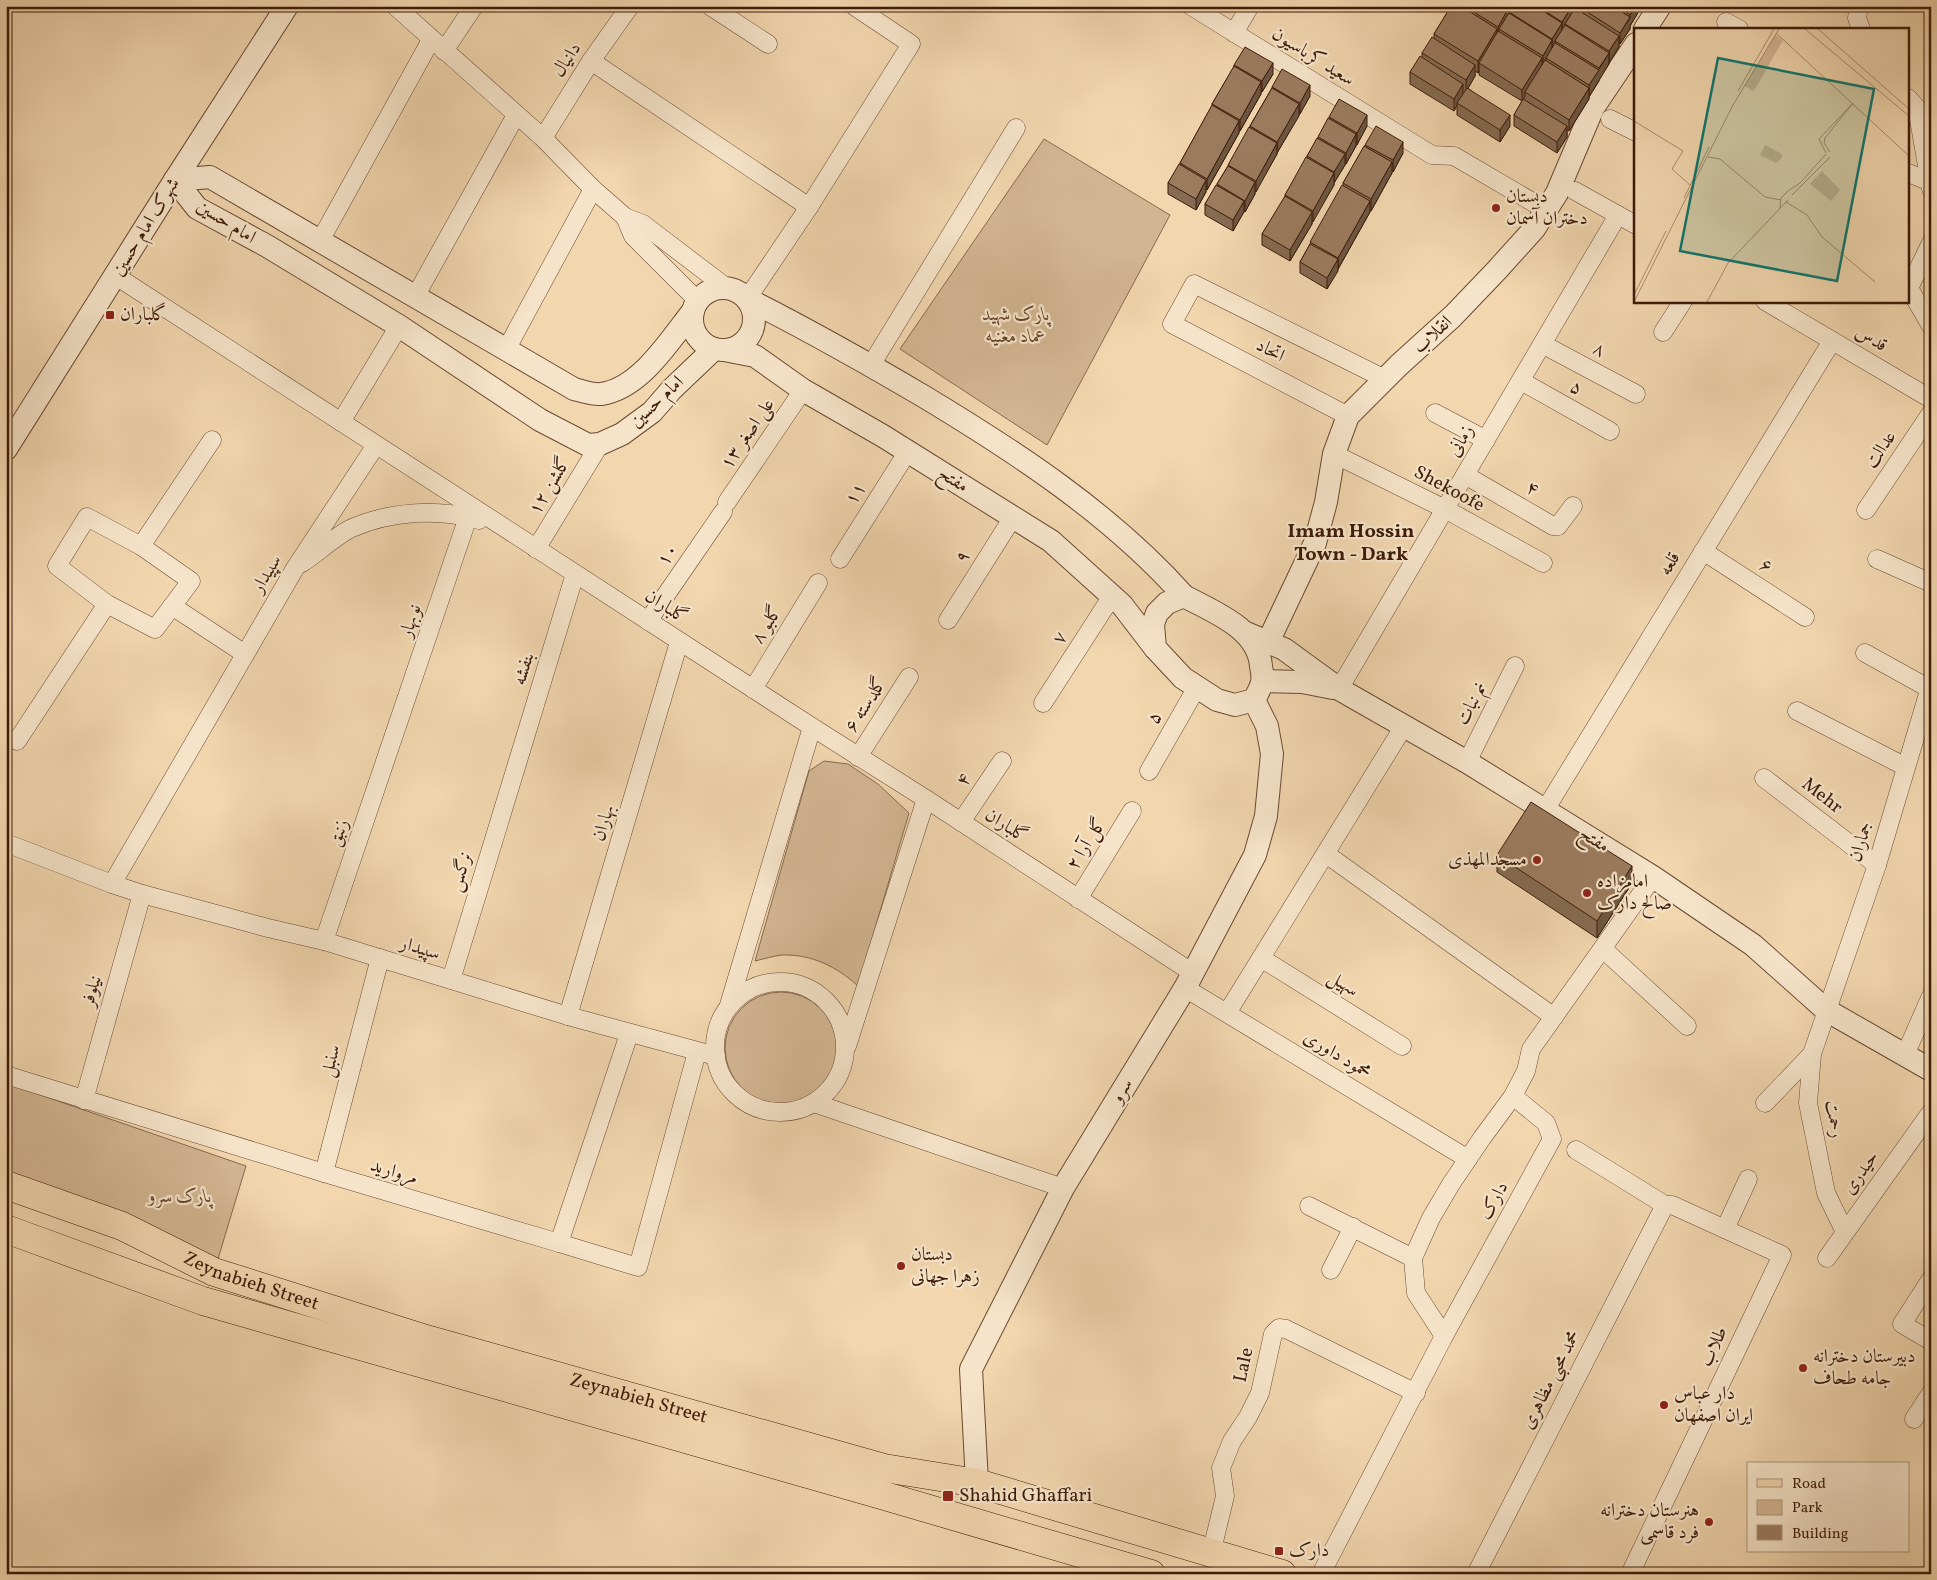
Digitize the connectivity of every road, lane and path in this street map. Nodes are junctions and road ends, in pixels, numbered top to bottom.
1 (287, 6) edge
2 (395, 6) edge
3 (474, 6) edge
4 (630, 6) edge
5 (710, 6) edge
6 (854, 6) edge
7 (1191, 6) edge
8 (1250, 6) edge
9 (1660, 6) edge
10 (1646, 28) edge
11 (1234, 33) junction
12 (768, 44) dead end
13 (438, 45) junction
14 (1634, 47) edge
15 (591, 61) junction
16 (1910, 100) edge
17 (516, 115) junction
18 (1610, 119) dead end
19 (1016, 128) dead end
20 (1634, 131) edge
21 (543, 138) junction
22 (1910, 174) edge
23 (175, 180) junction
24 (1930, 185) edge
25 (593, 189) junction
26 (1575, 191) dead end
27 (809, 207) junction
28 (1546, 210) junction
29 (1618, 215) junction
30 (625, 217) junction
31 (1634, 224) edge
32 (320, 241) junction
33 (1931, 243) edge
34 (116, 276) junction
35 (1910, 286) edge
36 (727, 288) junction
37 (1910, 290) edge
38 (415, 297) junction
39 (747, 299) junction
40 (1682, 302) edge
41 (1767, 302) edge
42 (695, 306) junction
43 (399, 326) junction
44 (1931, 326) edge
45 (1663, 332) dead end
46 (1832, 341) junction
47 (1542, 344) junction
48 (719, 349) junction
49 (506, 350) junction
50 (871, 365) junction
51 (1385, 379) junction
52 (1521, 381) junction
53 (803, 390) junction
54 (1636, 394) dead end
55 (1931, 399) edge
56 (1435, 412) dead end
57 (1931, 413) edge
58 (1348, 416) junction
59 (341, 422) junction
60 (1610, 431) dead end
61 (212, 440) dead end
62 (1486, 440) junction
63 (600, 444) junction
64 (376, 445) junction
65 (6, 449) edge
66 (908, 451) junction
67 (1334, 454) junction
68 (1465, 475) junction
69 (1572, 506) dead end
70 (725, 507) joint
71 (1445, 509) junction
72 (1866, 510) dead end
73 (468, 517) junction
74 (1013, 517) junction
75 (504, 527) junction
76 (141, 546) junction
77 (536, 549) junction
78 (1704, 550) junction
79 (840, 559) dead end
80 (1877, 559) dead end
81 (1543, 564) dead end
82 (294, 570) junction
83 (575, 574) junction
84 (818, 582) dead end
85 (1931, 583) edge
86 (1112, 596) junction
87 (1184, 596) junction
88 (107, 604) junction
89 (172, 606) junction
90 (1805, 617) dead end
91 (948, 620) dead end
92 (648, 621) junction
93 (1244, 632) junction
94 (680, 642) junction
95 (1268, 642) junction
96 (1155, 648) junction
97 (1865, 653) dead end
98 (245, 654) junction
99 (1515, 666) dead end
100 (909, 677) dead end
101 (1930, 686) edge
102 (1197, 687) junction
103 (753, 689) junction
104 (1339, 689) junction
105 (1258, 690) junction
106 (1043, 703) dead end
107 (1797, 711) dead end
108 (1404, 726) junction
109 (812, 728) junction
110 (394, 738) joint
111 (17, 741) dead end
112 (858, 757) junction
113 (1002, 762) dead end
114 (1467, 762) junction
115 (1906, 767) junction
116 (1149, 770) dead end
117 (513, 777) joint
118 (1764, 778) dead end
119 (926, 799) junction
120 (1545, 810) junction
121 (1132, 811) dead end
122 (961, 822) junction
123 (6, 843) edge
124 (1326, 854) junction
125 (1877, 865) junction
126 (1654, 877) junction
127 (112, 884) junction
128 (142, 894) junction
129 (1078, 899) junction
130 (324, 941) junction
131 (1603, 949) junction
132 (380, 958) junction
133 (1261, 958) junction
134 (450, 980) junction
135 (1189, 981) junction
136 (1931, 996) edge
137 (729, 1005) junction
138 (1826, 1010) junction
139 (1227, 1014) junction
140 (568, 1016) junction
141 (1554, 1017) junction
142 (1687, 1026) dead end
143 (629, 1034) junction
144 (1402, 1046) dead end
145 (845, 1051) junction
146 (697, 1052) junction
147 (1812, 1054) junction
148 (1905, 1055) junction
149 (716, 1056) junction
150 (1931, 1070) edge
151 (6, 1075) edge
152 (1514, 1096) junction
153 (84, 1100) junction
154 (814, 1103) junction
155 (1765, 1103) dead end
156 (1931, 1112) edge
157 (1576, 1150) dead end
158 (1468, 1159) junction
159 (324, 1173) junction
160 (1748, 1179) dead end
161 (6, 1185) edge
162 (1063, 1188) junction
163 (1665, 1205) junction
164 (1309, 1206) dead end
165 (1353, 1227) junction
166 (6, 1229) edge
167 (1725, 1229) junction
168 (1845, 1232) junction
169 (560, 1244) junction
170 (1413, 1258) junction
171 (1827, 1258) dead end
172 (1331, 1270) dead end
173 (1931, 1279) edge
174 (1444, 1336) junction
175 (1931, 1341) edge
176 (1416, 1393) junction
177 (1931, 1393) edge
178 (1914, 1419) dead end
179 (977, 1484) junction
180 (1211, 1554) junction
181 (1151, 1574) edge
182 (1282, 1574) edge
183 (1321, 1574) edge
184 (1476, 1574) edge
185 (1630, 1574) edge

1 - 23 street, شهرک امام حسین
2 - 13 street
3 - 13 street
4 - 15 street, دانیال
5 - 12 street
6 - 27 street
7 - 11 street, سعید کرباسیون
8 - 11 street
9 - 10 street
11 - 28 street, سعید کرباسیون
13 - 17 street
13 - 32 street
14 - 28 street, انقلاب
15 - 21 street, دانیال
15 - 27 street
16 - 24 street
17 - 21 street
17 - 38 street
18 - 20 street
19 - 50 street
21 - 25 street
22 - 24 street
23 - 32 street, امام حسین
23 - 34 street, شهرک امام حسین
23 - 43 street, امام حسین
25 - 30 street
25 - 49 street
26 - 29 street
27 - 39 street
28 - 51 street, انقلاب
29 - 31 street
29 - 47 street, زمانی
30 - 36 street
30 - 42 street
32 - 38 street, امام حسین
33 - 35 street
34 - 59 street, گلباران
34 - 65 street, شهرک امام حسین
36 - 39 street
36 - 42 street
37 - 44 street
38 - 49 street, امام حسین
39 - 48 street
39 - 50 street
40 - 45 street
41 - 46 street, قدس
42 - 48 street
42 - 49 street, امام حسین
43 - 59 street
43 - 63 street, امام حسین
46 - 55 street, قدس
46 - 78 street, قلعه
47 - 52 street, زمانی
47 - 54 street, ۸
48 - 53 street, مفتح
48 - 63 street, امام حسین
50 - 87 street
51 - 58 street, انقلاب
51 - 58 street, اتحاد
52 - 60 street, ۵
52 - 62 street, زمانی
53 - 66 street, مفتح
53 - 70 street, علی اصغر ۱۳
56 - 62 street
57 - 72 street, عدالت
58 - 67 street, انقلاب
59 - 64 street, گلباران
61 - 76 street
62 - 68 street, زمانی
63 - 77 street, گلشن ۱۲
64 - 75 street, گلباران
64 - 82 street, سپیدار
66 - 74 street, مفتح
66 - 79 street, ۱۱
67 - 71 street, Shekoofe
67 - 95 street, انقلاب
68 - 69 street, ۴
68 - 71 street, زمانی
70 - 92 street, ۱۰
71 - 81 street, Shekoofe
71 - 104 street, زمانی
73 - 75 street
73 - 82 street
73 - 110 street, نوبهار
74 - 86 street, مفتح
74 - 91 street, ۹
75 - 77 street, گلباران
76 - 88 street
76 - 89 street
77 - 83 street, گلباران
78 - 90 street, ۶
78 - 120 street, قلعه
80 - 85 street
82 - 98 street, سپیدار
83 - 92 street, گلباران
83 - 117 street, بنفشه
84 - 103 street, گلبو ۸
86 - 96 street, مفتح
86 - 106 street, ۷
87 - 93 street
87 - 96 street
88 - 89 street
88 - 111 street
89 - 98 street
92 - 94 street, گلباران
93 - 95 street, مفتح
93 - 105 street
94 - 103 street, گلباران
94 - 140 street, بهاران
95 - 104 street, مفتح
96 - 102 street
97 - 101 street
98 - 127 street, سپیدار
99 - 114 street, نم نبات
100 - 112 street, گلدسته ۶
101 - 115 street, جماران
102 - 105 street
102 - 116 street, ۵
103 - 109 street, گلباران
104 - 105 street
104 - 108 street, مفتح
105 - 135 street, سرو
107 - 115 street
108 - 114 street, مفتح
108 - 124 street
109 - 112 street, گلباران
109 - 137 street
110 - 130 street, زنبق
112 - 119 street, گلباران
113 - 122 street, ۴
114 - 120 street, مفتح
115 - 125 street, جماران
117 - 134 street, نرگس
118 - 125 street, Mehr
119 - 122 street, گلباران
119 - 145 street
120 - 126 street, مفتح
121 - 129 street, گل آرا ۲
122 - 129 street, گلباران
123 - 127 street, سپیدار
124 - 133 street
124 - 141 street
125 - 138 street, جماران
126 - 131 street
126 - 138 street, مفتح
127 - 128 street, سپیدار
128 - 130 street, سپیدار
128 - 153 street, نیلوفر
129 - 135 street, گلباران
130 - 132 street, سپیدار
131 - 141 street
131 - 142 street
132 - 134 street, سپیدار
132 - 159 street, سنبل
133 - 139 street
133 - 144 street, سهیل
134 - 140 street, سپیدار
135 - 139 street, محمود داوری
135 - 162 street, سرو
136 - 148 street
137 - 145 street
137 - 149 street
138 - 147 street, رحمت
138 - 148 street, مفتح
139 - 158 street, محمود داوری
140 - 143 street, سپیدار
141 - 152 street
143 - 146 street, سپیدار
143 - 169 street
145 - 154 street
146 - 149 street, سپیدار
146 - 169 street, مروارید
147 - 155 street
147 - 168 street, رحمت
148 - 150 street, مفتح
149 - 154 street
151 - 153 street, مروارید
152 - 158 street
152 - 174 street, دارک
153 - 159 street, مروارید
154 - 162 street
156 - 168 street, حیدری
157 - 163 street, طلاب
158 - 170 street
159 - 169 street, مروارید
160 - 167 street
161 - 179 main road, Zeynabieh Street
162 - 179 street, سرو
163 - 167 street, طلاب
163 - 184 street, محمد محبی مظاهری
164 - 165 street
165 - 170 street
165 - 172 street
166 - 181 main road, Zeynabieh Street
167 - 185 street, طلاب
168 - 171 street, حیدری
170 - 174 street
173 - 175 street
174 - 176 street, دارک
176 - 180 street, Lale
176 - 183 street, دارک
177 - 178 street
179 - 180 main road, Zeynabieh Street
180 - 182 main road, Zeynabieh Street

